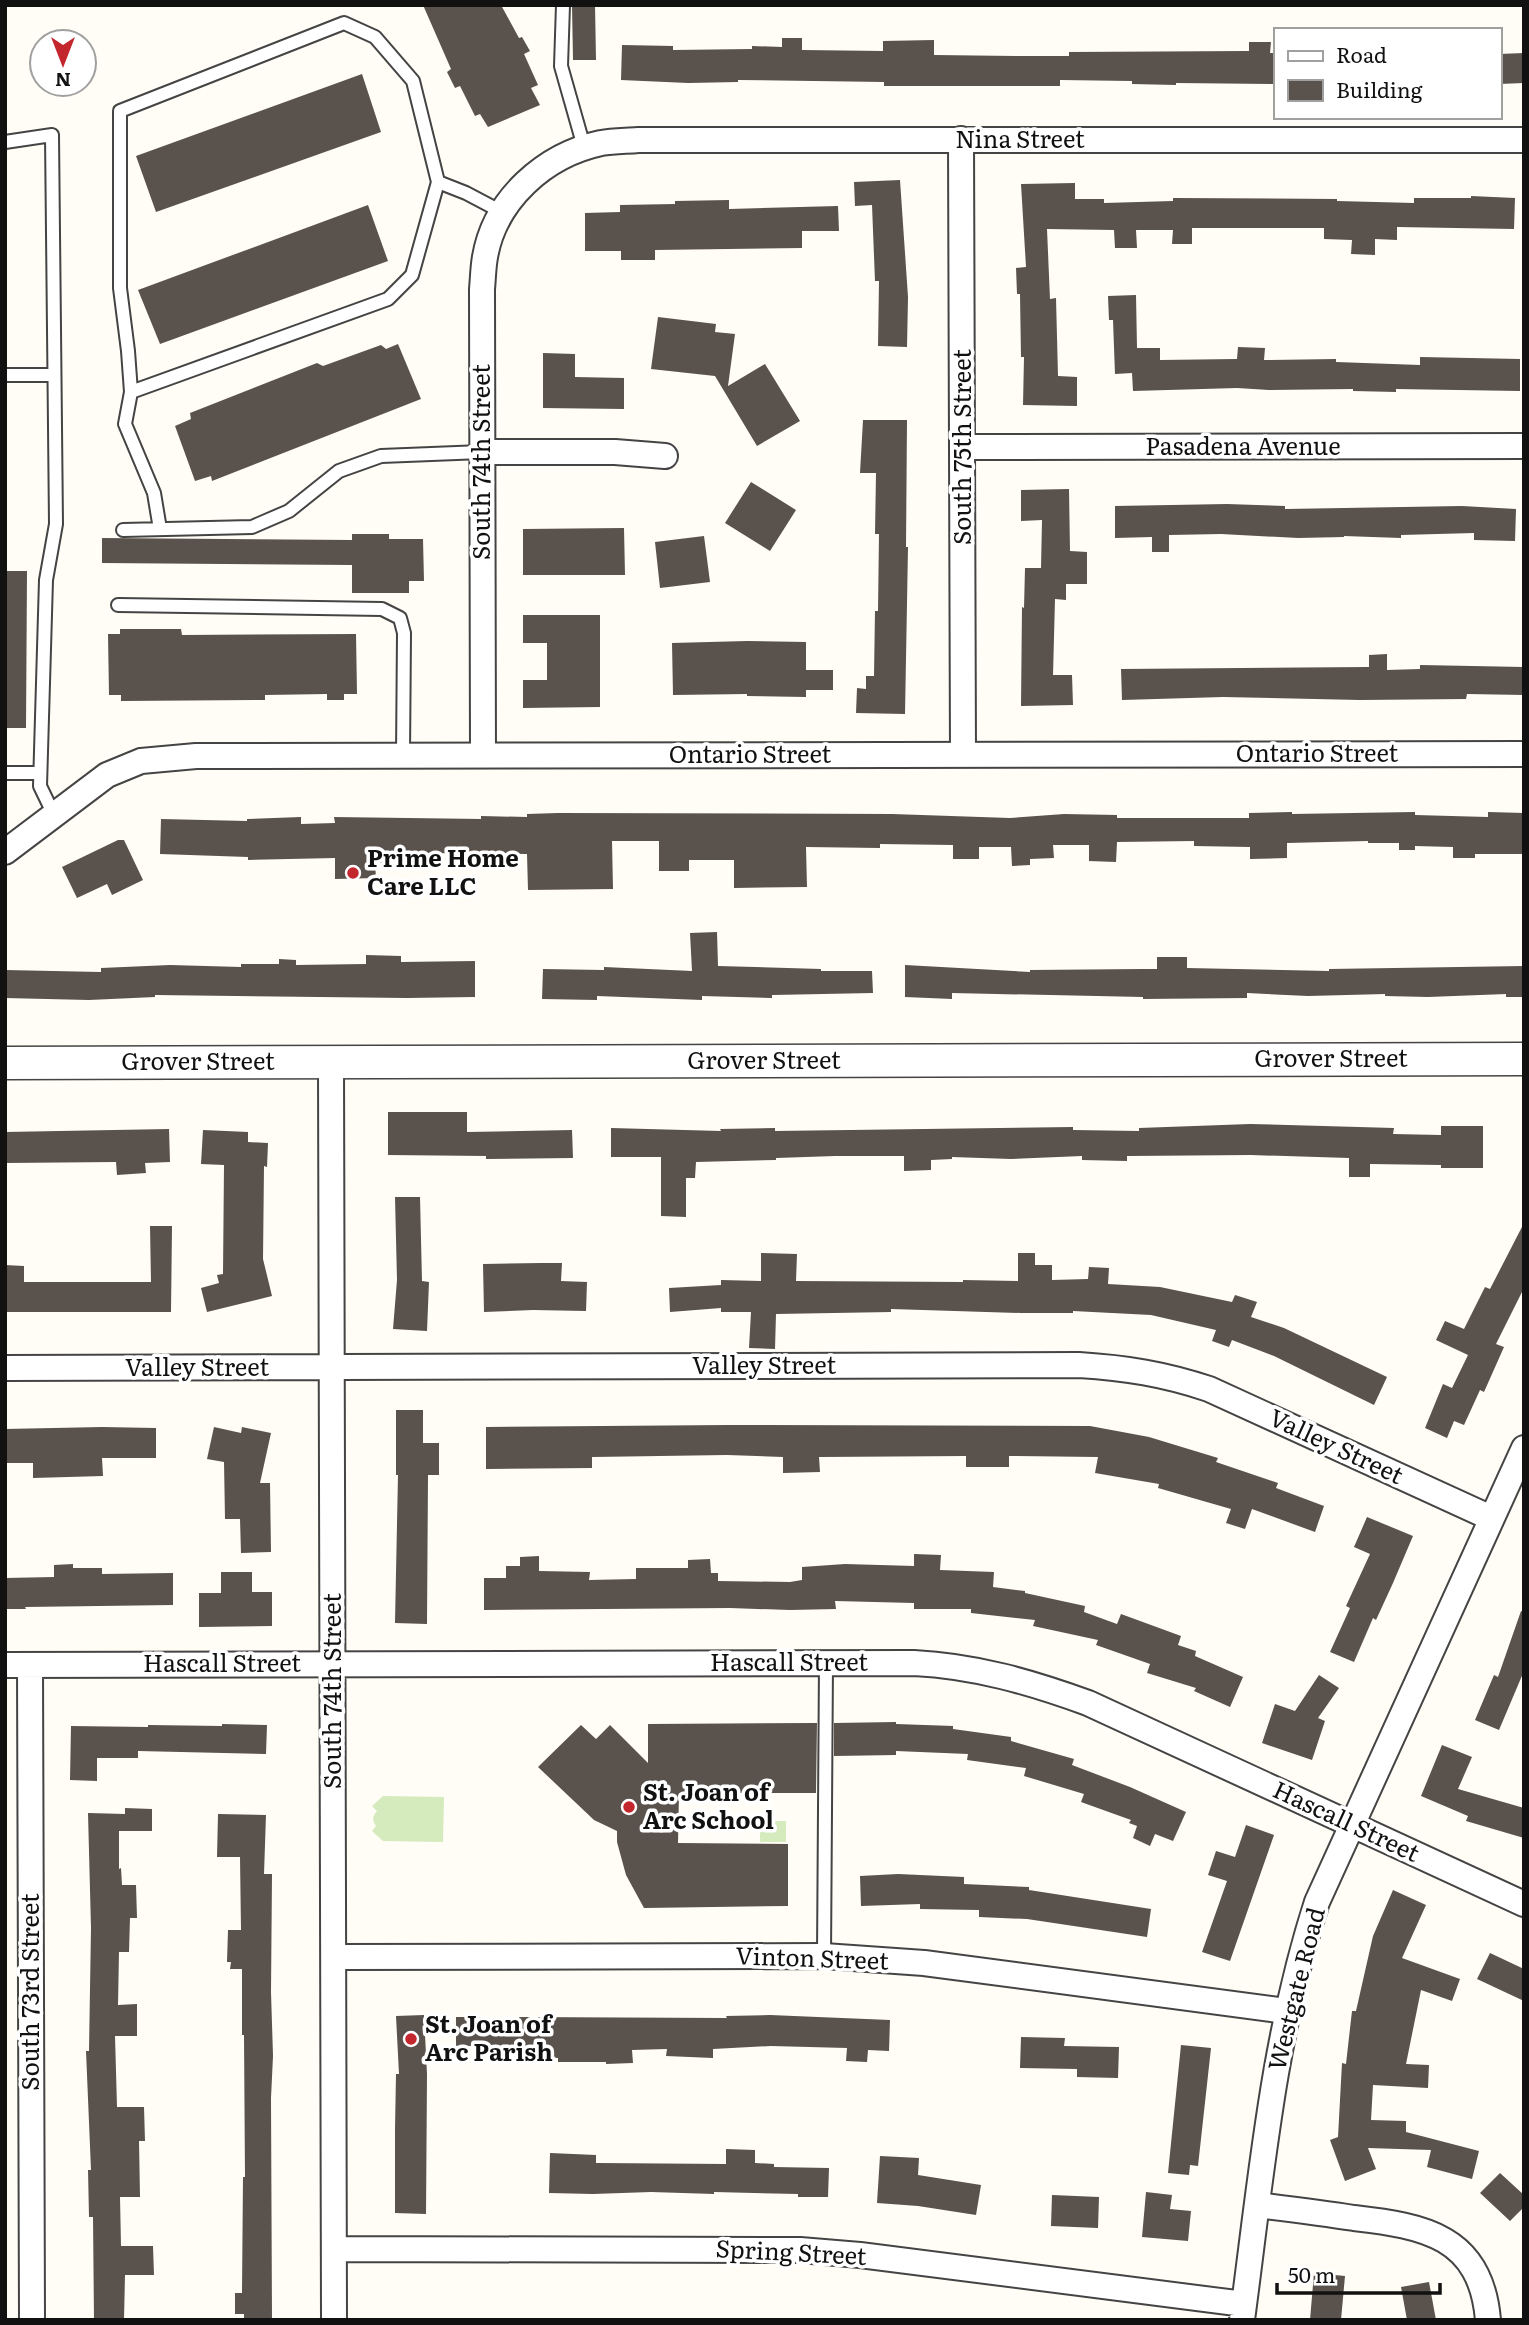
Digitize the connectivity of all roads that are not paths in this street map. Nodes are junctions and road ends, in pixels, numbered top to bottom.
1 (563, 5) edge
2 (961, 139) junction
3 (1524, 140) edge
4 (5, 142) edge
5 (584, 147) junction
6 (527, 181) joint
7 (438, 182) junction
8 (502, 212) junction
9 (5, 375) edge
10 (54, 375) junction
11 (131, 392) junction
12 (1524, 446) edge
13 (963, 447) junction
14 (482, 452) junction
15 (665, 456) dead end
16 (160, 529) junction
17 (124, 530) dead end
18 (118, 605) dead end
19 (1524, 754) edge
20 (403, 755) junction
21 (482, 755) junction
22 (963, 755) junction
23 (5, 773) edge
24 (40, 773) junction
25 (54, 815) junction
26 (5, 852) edge
27 (1524, 1059) edge
28 (331, 1062) junction
29 (5, 1063) edge
30 (332, 1367) junction
31 (5, 1368) edge
32 (1524, 1448) edge
33 (1491, 1518) junction
34 (826, 1663) junction
35 (332, 1664) junction
36 (5, 1665) edge
37 (30, 1665) junction
38 (1351, 1824) junction
39 (1524, 1904) edge
40 (824, 1956) junction
41 (334, 1957) junction
42 (1286, 2011) junction
43 (1258, 2205) junction
44 (334, 2249) junction
45 (1243, 2312) edge
46 (32, 2320) edge
47 (334, 2320) edge
48 (1488, 2320) edge

1 - 5 lane
2 - 3 street, Nina Street
2 - 5 street, Nina Street
2 - 13 street, South 75th Street
4 - 10 lane
5 - 6 street, Nina Street
6 - 8 street, South 74th Street
7 - 8 lane
7 - 11 lane
7 - 11 lane
8 - 14 street, South 74th Street
9 - 10 lane
10 - 24 lane
11 - 16 lane
12 - 13 street, Pasadena Avenue
13 - 22 street, South 75th Street
14 - 15 street
14 - 16 lane
14 - 21 street, South 74th Street
16 - 17 lane
18 - 20 lane
19 - 22 street, Ontario Street
20 - 21 street, Ontario Street
20 - 25 street, Ontario Street
21 - 22 street, Ontario Street
23 - 24 lane
24 - 25 lane
25 - 26 street, Ontario Street
27 - 28 street, Grover Street
28 - 29 street, Grover Street
28 - 30 street, South 74th Street
30 - 31 street, Valley Street
30 - 33 street, Valley Street
30 - 35 street, South 74th Street
32 - 33 street, Westgate Road
33 - 38 street, Westgate Road
34 - 35 street, Hascall Street
34 - 38 street, Hascall Street
34 - 40 lane
35 - 37 street, Hascall Street
35 - 41 street, South 74th Street
36 - 37 street, Hascall Street
37 - 46 street, South 73rd Street
38 - 39 street, Hascall Street
38 - 42 street, Westgate Road
40 - 41 street, Vinton Street
40 - 42 street, Vinton Street
41 - 44 street, South 74th Street
42 - 43 street, Westgate Road
43 - 45 street, Westgate Road
43 - 48 street
44 - 45 street, Spring Street
44 - 47 street, South 74th Street

